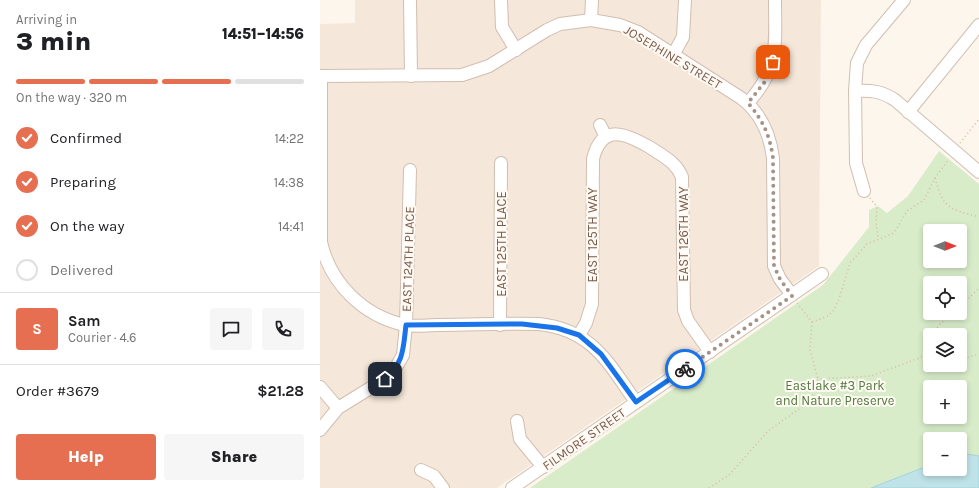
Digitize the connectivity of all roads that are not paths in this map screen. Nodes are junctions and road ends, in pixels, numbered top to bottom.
1 (410, 0) edge
2 (501, 0) edge
3 (592, 0) edge
4 (685, 0) edge
5 (775, 0) edge
6 (904, 0) edge
7 (592, 20) junction
8 (979, 25) edge
9 (516, 50) junction
10 (673, 55) junction
11 (320, 76) edge
12 (411, 76) junction
13 (855, 91) junction
14 (748, 103) junction
15 (908, 112) junction
16 (600, 125) dead end
17 (606, 137) junction
18 (501, 163) dead end
19 (410, 170) dead end
20 (320, 171) edge
21 (979, 172) edge
22 (864, 191) road end
23 (324, 266) edge
24 (822, 274) dead end
25 (792, 296) junction
26 (406, 325) junction
27 (500, 325) junction
28 (579, 335) junction
29 (710, 352) junction
30 (320, 387) edge
31 (636, 402) junction
32 (338, 408) junction
33 (517, 421) dead end
34 (320, 430) edge
35 (543, 467) junction
36 (421, 470) dead end
37 (443, 488) edge
38 (512, 488) edge

1 - 12 street
2 - 9 street
3 - 7 street
4 - 10 street
5 - 14 street
6 - 13 street
7 - 9 street, JOSEPHINE STREET
7 - 10 street, JOSEPHINE STREET
8 - 15 street
9 - 12 street, JOSEPHINE STREET
10 - 14 street, JOSEPHINE STREET
11 - 12 street, JOSEPHINE STREET
11 - 20 street
13 - 15 street
13 - 22 street
14 - 25 street, JOSEPHINE STREET
15 - 21 street
16 - 17 street
17 - 28 street, EAST 125TH WAY
17 - 29 street, EAST 126TH WAY
18 - 27 street, EAST 125TH PLACE
19 - 26 street, EAST 124TH PLACE
20 - 23 street
23 - 26 street
24 - 25 street, FILMORE STREET
25 - 29 street, FILMORE STREET
26 - 27 street
26 - 32 street, EAST 124TH PLACE
27 - 28 street
28 - 31 street
29 - 31 street, FILMORE STREET
30 - 32 street
31 - 35 street, FILMORE STREET
32 - 34 street, EAST 124TH PLACE
33 - 35 street
35 - 38 street, FILMORE STREET
36 - 37 street

